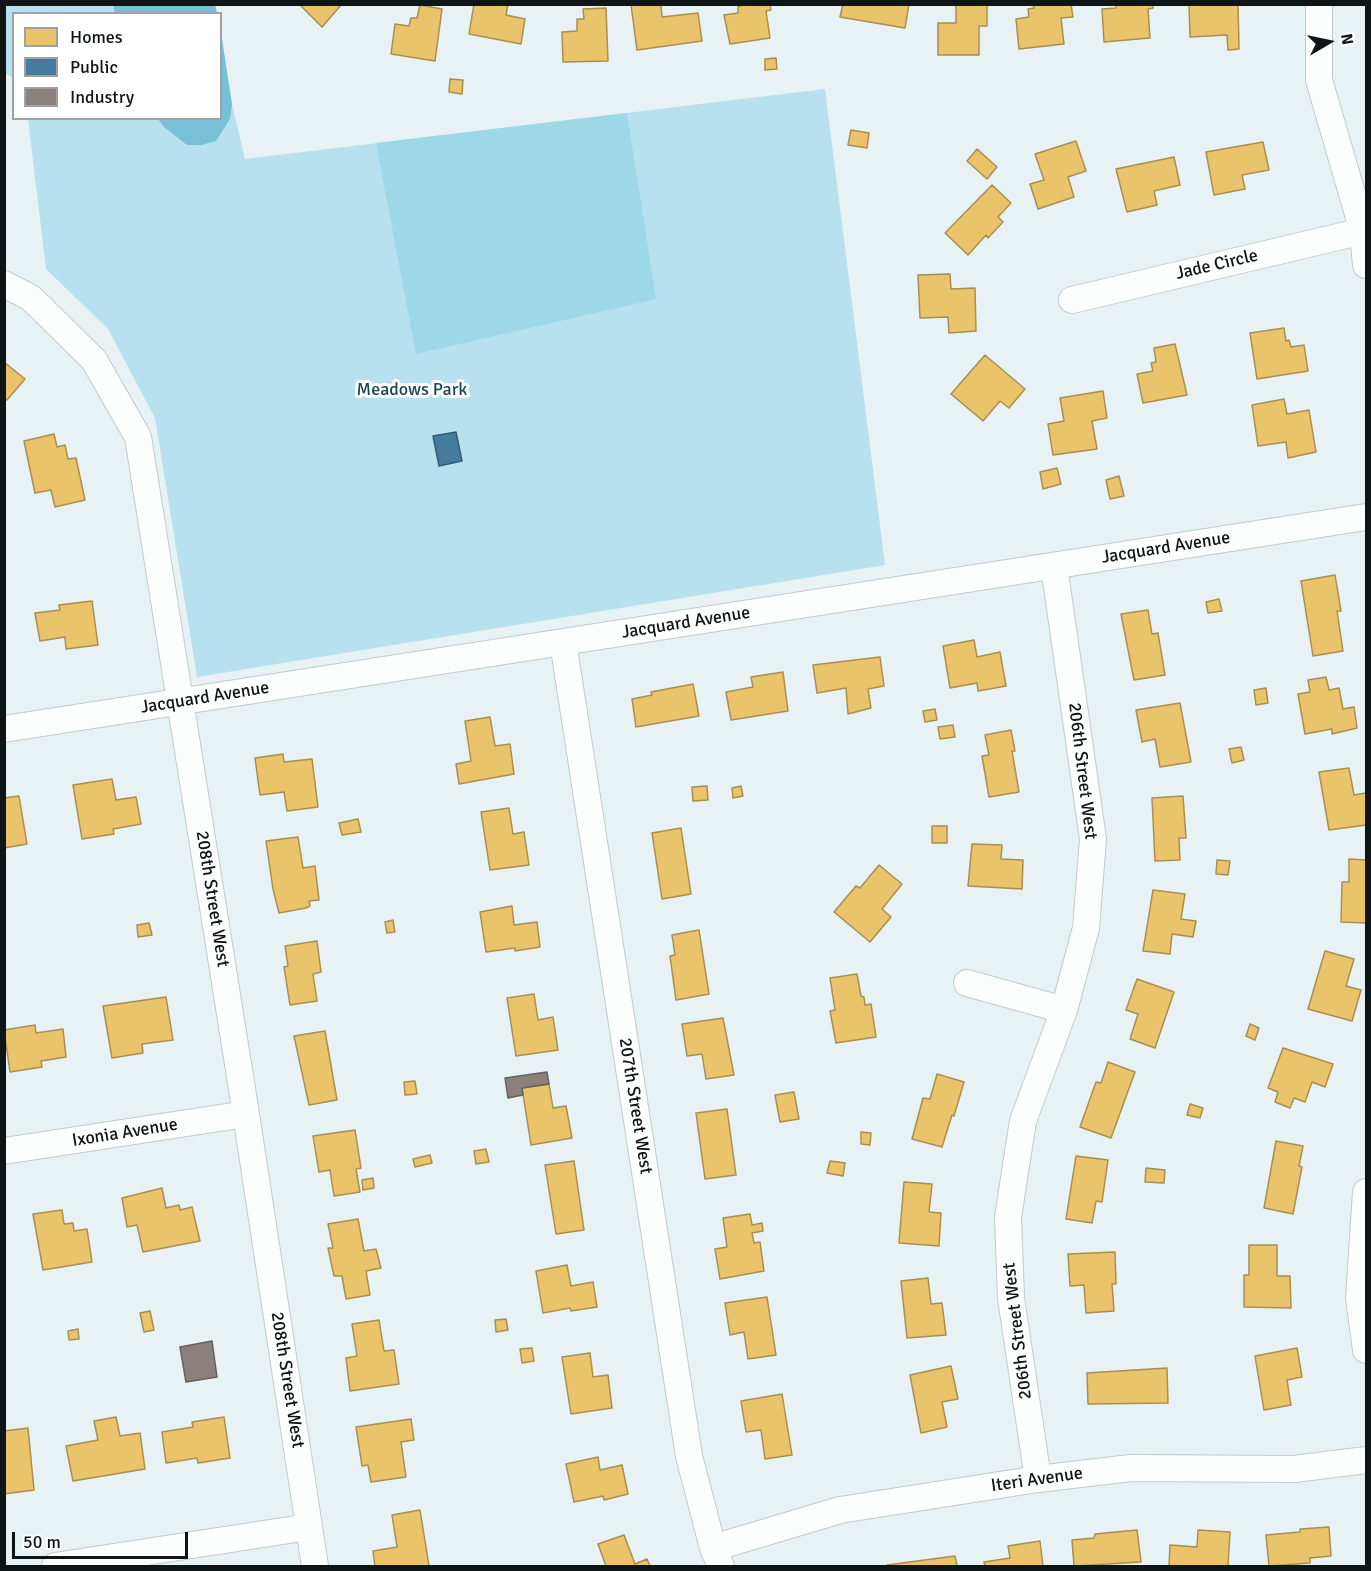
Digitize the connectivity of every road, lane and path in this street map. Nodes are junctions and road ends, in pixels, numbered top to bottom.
1 (1319, 4) edge
2 (1363, 231) junction
3 (1366, 265) edge
4 (4, 284) edge
5 (1072, 300) dead end
6 (1366, 517) edge
7 (1054, 566) junction
8 (563, 642) junction
9 (181, 702) junction
10 (4, 729) edge
11 (967, 983) dead end
12 (1064, 1010) junction
13 (246, 1114) junction
14 (4, 1151) edge
15 (1366, 1192) edge
16 (1366, 1350) edge
17 (1366, 1460) edge
18 (1038, 1479) junction
19 (309, 1527) junction
20 (717, 1557) edge
21 (55, 1566) edge
22 (315, 1566) edge

1 - 2 street
2 - 3 street
2 - 5 street, Jade Circle
4 - 9 street, 208th Street West
6 - 7 street, Jacquard Avenue
7 - 8 street, Jacquard Avenue
7 - 12 street, 206th Street West
8 - 9 street, Jacquard Avenue
8 - 20 street, 207th Street West
9 - 10 street, Jacquard Avenue
9 - 13 street, 208th Street West
11 - 12 street
12 - 18 street, 206th Street West
13 - 14 street, Ixonia Avenue
13 - 19 street, 208th Street West
15 - 16 street
17 - 18 street, Iteri Avenue
18 - 20 street, Iteri Avenue
19 - 21 street
19 - 22 street, 208th Street West

